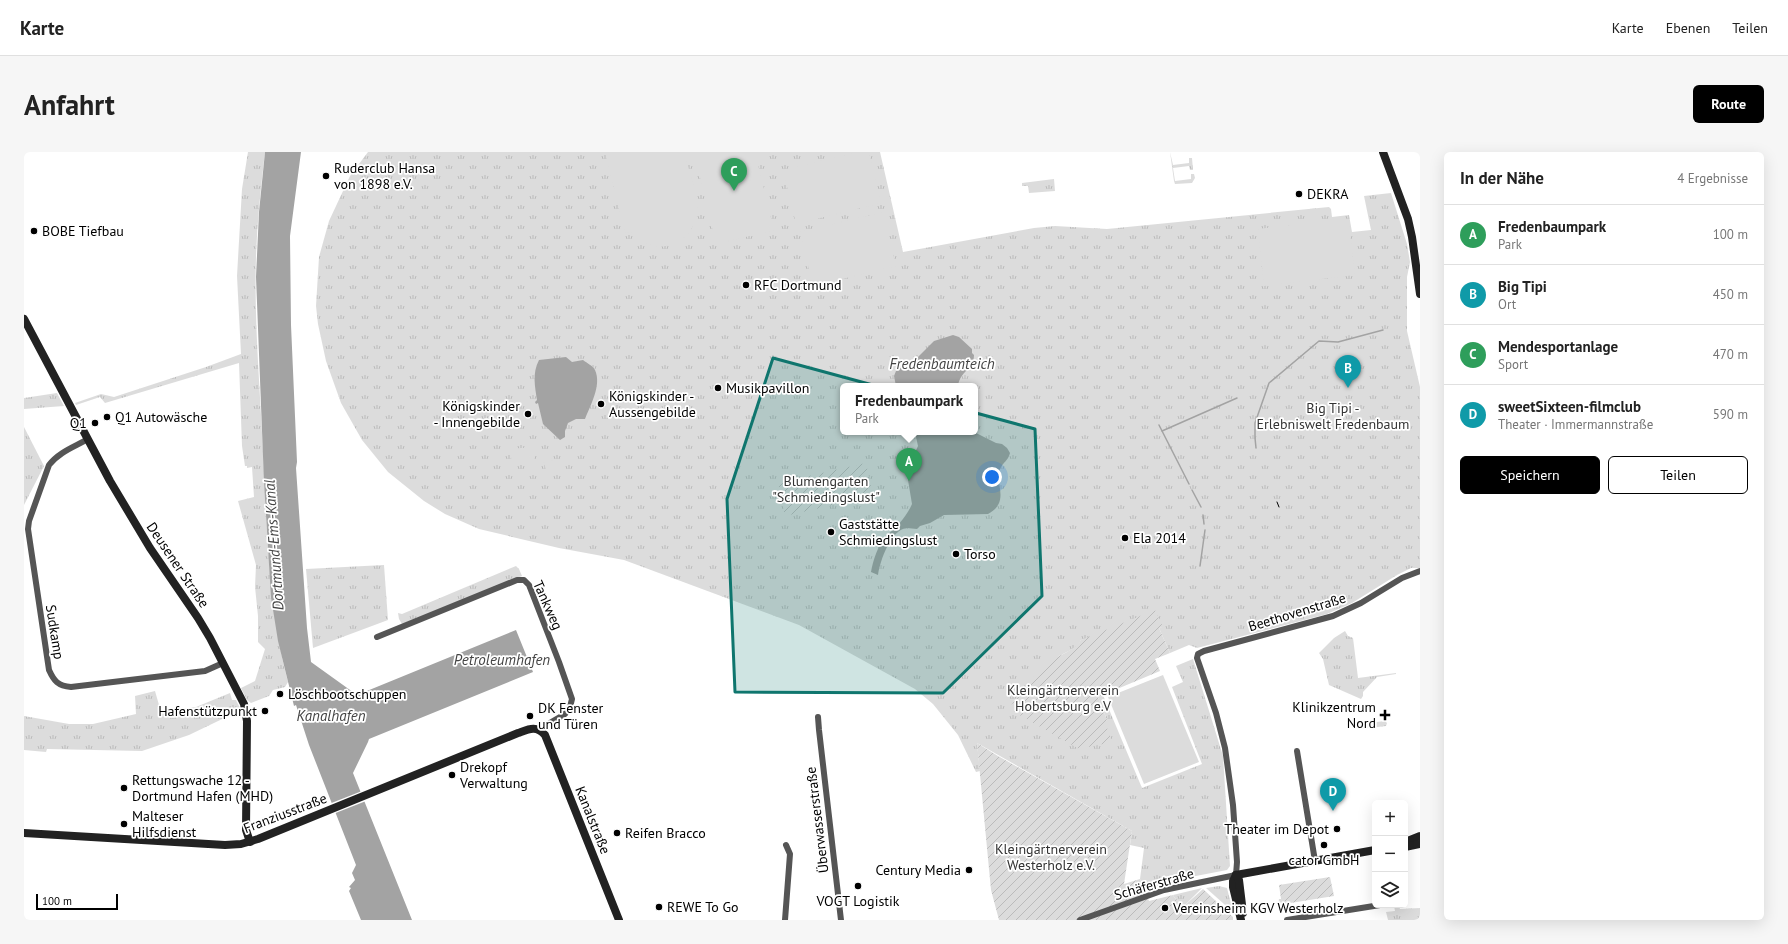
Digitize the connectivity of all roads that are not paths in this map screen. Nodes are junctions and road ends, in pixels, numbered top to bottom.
1 (1383, 152) edge
2 (1420, 294) edge
3 (24, 319) edge
4 (88, 439) junction
5 (1420, 571) edge
6 (377, 638) dead end
7 (223, 663) junction
8 (818, 717) dead end
9 (541, 730) junction
10 (1296, 751) dead end
11 (24, 834) edge
12 (1420, 836) edge
13 (1408, 841) edge
14 (250, 842) junction
15 (1420, 844) edge
16 (786, 845) dead end
17 (1408, 846) edge
18 (1372, 851) edge
19 (1316, 861) junction
20 (1236, 875) junction
21 (1372, 906) edge
22 (620, 920) edge
23 (785, 920) edge
24 (840, 920) edge
25 (1080, 920) edge
26 (1241, 920) edge
27 (1244, 920) edge
28 (1287, 920) edge

1 - 2 main road
3 - 4 main road, Deusener Straße
4 - 7 main road, Deusener Straße
4 - 7 street, Sudkamp
5 - 20 street, Beethovenstraße
6 - 9 street, Tankweg
7 - 14 main road, Deusener Straße
8 - 24 street, Überwasserstraße
9 - 14 main road, Franziusstraße
9 - 22 main road, Kanalstraße
10 - 19 street
11 - 14 main road, Franziusstraße
12 - 13 main road
15 - 17 main road
16 - 23 street
18 - 19 main road
19 - 20 main road
20 - 25 street, Schäferstraße
20 - 26 main road
20 - 27 main road
21 - 28 street

